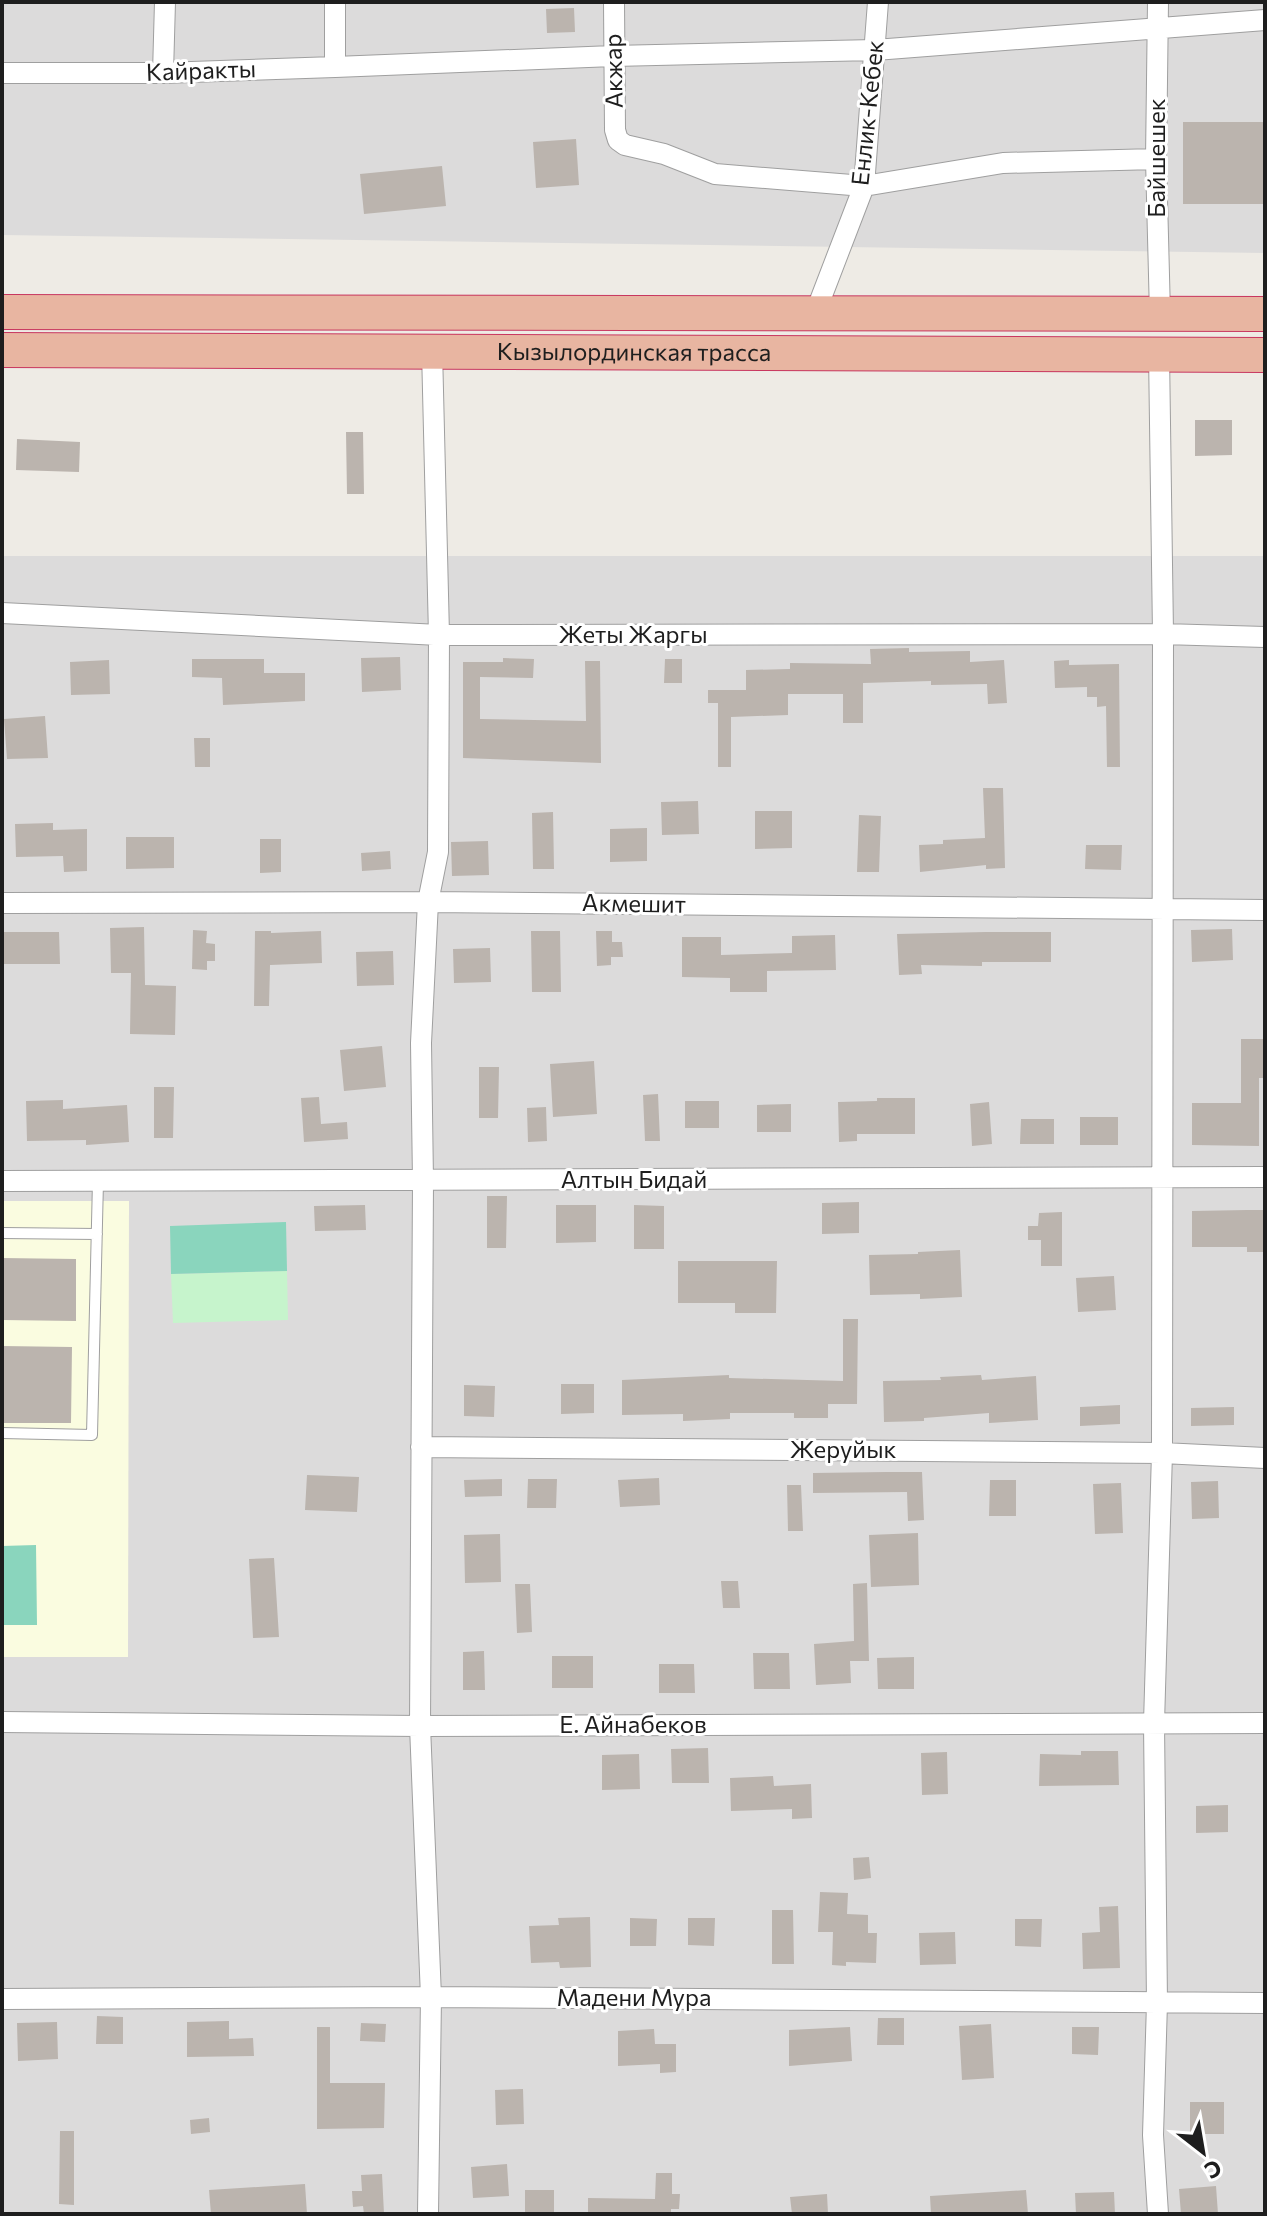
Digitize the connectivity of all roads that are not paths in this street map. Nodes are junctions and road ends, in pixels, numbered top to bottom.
1 (165, 2) edge
2 (335, 2) edge
3 (614, 2) edge
4 (878, 2) edge
5 (1158, 2) edge
6 (1265, 20) edge
7 (1157, 30) junction
8 (875, 50) junction
9 (613, 56) junction
10 (335, 67) junction
11 (2, 73) edge
12 (163, 73) junction
13 (1156, 159) junction
14 (864, 186) junction
15 (816, 311) junction
16 (2, 312) edge
17 (1160, 314) junction
18 (1265, 314) edge
19 (2, 350) edge
20 (432, 350) junction
21 (1159, 353) junction
22 (1265, 355) edge
23 (2, 613) edge
24 (1163, 634) junction
25 (439, 635) junction
26 (1265, 637) edge
27 (428, 902) junction
28 (2, 903) edge
29 (1163, 909) junction
30 (1265, 910) edge
31 (1163, 1177) junction
32 (1265, 1177) edge
33 (2, 1181) edge
34 (98, 1181) junction
35 (423, 1181) junction
36 (2, 1233) edge
37 (97, 1234) junction
38 (2, 1433) edge
39 (421, 1447) junction
40 (1162, 1453) junction
41 (1265, 1458) edge
42 (2, 1722) edge
43 (1154, 1723) junction
44 (1265, 1723) edge
45 (420, 1726) junction
46 (431, 1997) junction
47 (2, 1999) edge
48 (1157, 2003) junction
49 (1265, 2003) edge
50 (428, 2214) edge
51 (1158, 2214) edge

1 - 12 street
2 - 10 street
3 - 9 street, Акжар
4 - 8 street, Енлик-Кебек
5 - 7 street, Байшешек
6 - 7 street, Кайракты
7 - 8 street, Кайракты
7 - 13 street, Байшешек
8 - 9 street, Кайракты
8 - 14 street, Енлик-Кебек
9 - 10 street, Кайракты
9 - 14 street, Акжар
10 - 12 street, Кайракты
11 - 12 street, Кайракты
13 - 14 street
13 - 17 street, Байшешек
14 - 15 street, Енлик-Кебек
15 - 16 highway, Кызылординская трасса
15 - 17 highway, Кызылординская трасса
17 - 18 highway, Кызылординская трасса
17 - 21 highway
19 - 20 highway, Кызылординская трасса
20 - 21 highway, Кызылординская трасса
20 - 25 street
21 - 22 highway, Кызылординская трасса
21 - 24 street
23 - 25 street, Жеты Жаргы
24 - 25 street, Жеты Жаргы
24 - 26 street, Жеты Жаргы
24 - 29 street
25 - 27 street
27 - 28 street, Акмешит
27 - 29 street, Акмешит
27 - 35 street
29 - 30 street, Акмешит
29 - 31 street
31 - 32 street, Алтын Бидай
31 - 35 street, Алтын Бидай
31 - 40 street
33 - 34 street, Алтын Бидай
34 - 35 street, Алтын Бидай
34 - 37 lane
35 - 39 street
36 - 37 lane
37 - 38 lane
39 - 40 street, Жеруйык
39 - 45 street
40 - 41 street, Жеруйык
40 - 43 street
42 - 45 street, Е. Айнабеков
43 - 44 street, Е. Айнабеков
43 - 45 street, Е. Айнабеков
43 - 48 street
45 - 46 street
46 - 47 street, Мадени Мура
46 - 48 street, Мадени Мура
46 - 50 street
48 - 49 street, Мадени Мура
48 - 51 street

